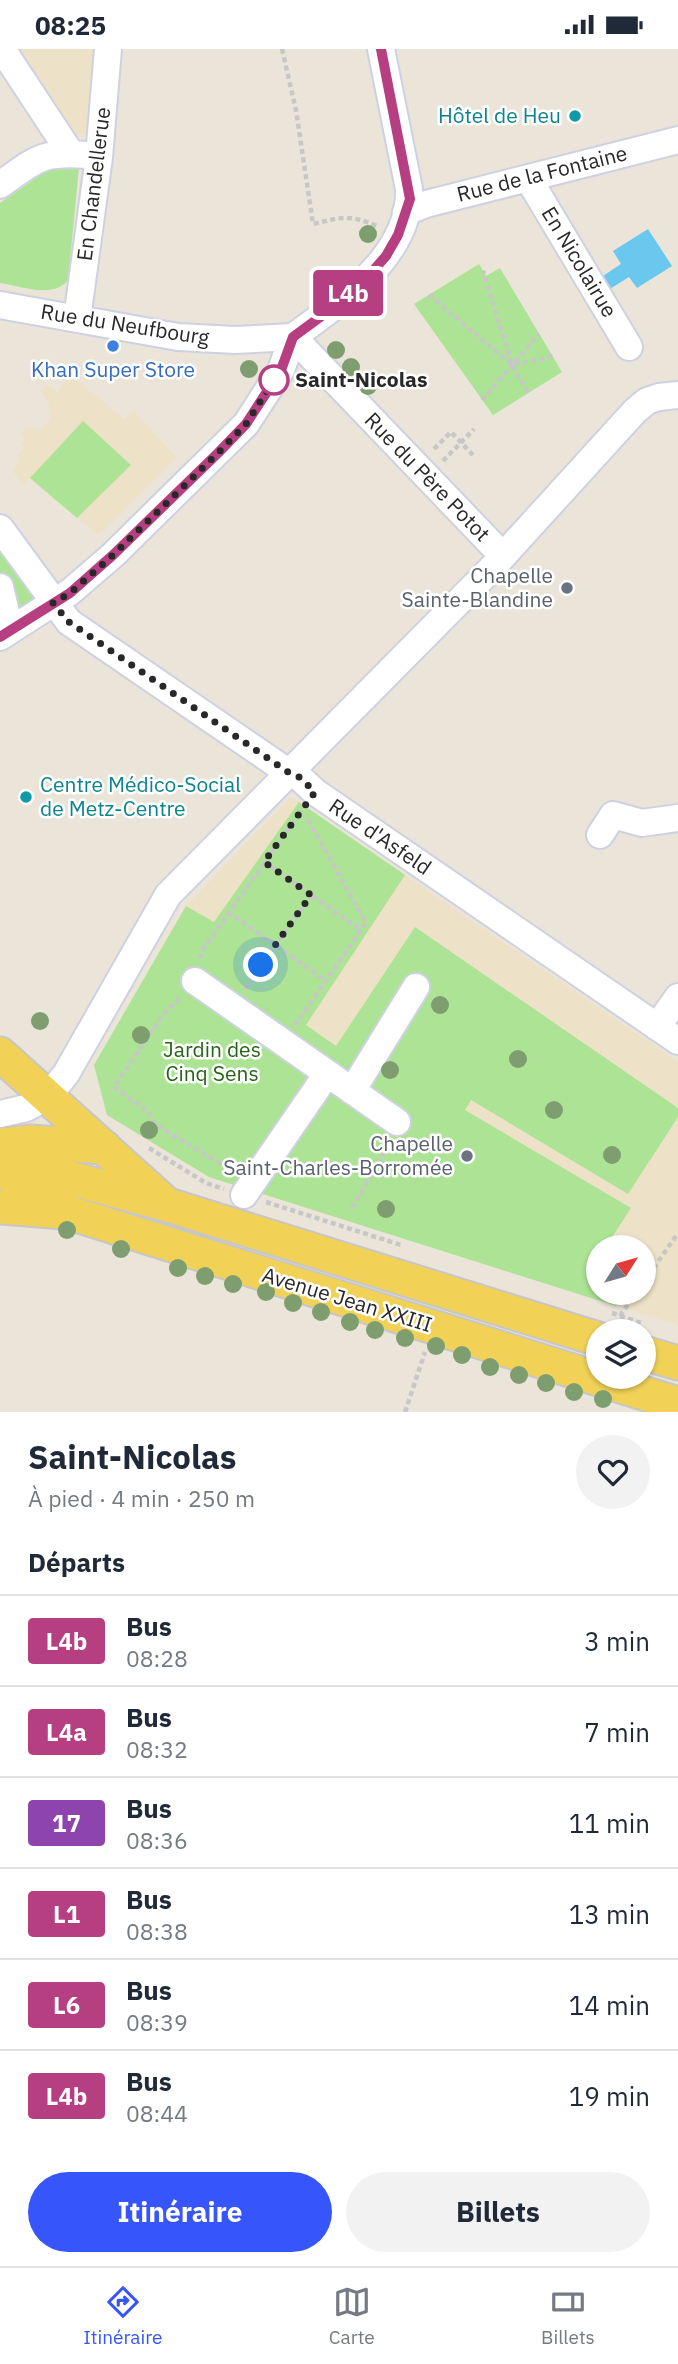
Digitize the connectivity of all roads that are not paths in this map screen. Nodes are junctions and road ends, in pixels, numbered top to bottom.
1 (2, 49) edge
2 (108, 49) edge
3 (381, 49) edge
4 (678, 140) edge
5 (71, 154) junction
6 (99, 157) junction
7 (528, 178) junction
8 (0, 184) edge
9 (402, 223) junction
10 (0, 305) edge
11 (77, 319) junction
12 (293, 337) junction
13 (629, 347) dead end
14 (676, 398) edge
15 (0, 528) edge
16 (503, 555) junction
17 (0, 587) edge
18 (53, 603) junction
19 (5, 633) edge
20 (288, 772) junction
21 (678, 818) edge
22 (600, 835) dead end
23 (195, 981) road end
24 (416, 987) dead end
25 (678, 997) edge
26 (668, 1034) edge
27 (0, 1054) edge
28 (327, 1074) junction
29 (352, 1091) junction
30 (48, 1096) junction
31 (0, 1114) edge
32 (397, 1122) road end
33 (0, 1145) edge
34 (104, 1147) junction
35 (0, 1159) edge
36 (7, 1179) edge
37 (249, 1189) road end
38 (168, 1205) junction
39 (0, 1207) edge
40 (70, 1213) junction
41 (598, 1319) edge
42 (656, 1345) edge
43 (678, 1363) edge
44 (678, 1404) edge

1 - 5 street
2 - 6 street, En Chandellerue
3 - 9 street
4 - 7 street, Rue de la Fontaine
5 - 6 street
5 - 8 street
6 - 11 street, En Chandellerue
7 - 9 street, Rue de la Fontaine
7 - 13 street, En Nicolairue
9 - 12 street
10 - 11 street, Rue du Neufbourg
11 - 12 street, Rue du Neufbourg
12 - 16 street, Rue du Père Potot
12 - 18 street
14 - 16 street
15 - 18 street, Rue d'Asfeld
16 - 20 street
17 - 19 street
18 - 19 street
18 - 20 street, Rue d'Asfeld
20 - 26 street, Rue d'Asfeld
20 - 30 street
21 - 22 street
23 - 28 street
24 - 29 street
25 - 26 street
27 - 30 main road, Avenue Jean XXIII
28 - 29 street
28 - 37 street
29 - 32 street
30 - 31 street
30 - 34 main road, Avenue Jean XXIII
33 - 34 main road
34 - 38 main road, Avenue Jean XXIII
35 - 38 main road
36 - 40 main road, Avenue Jean XXIII
38 - 41 main road, Avenue Jean XXIII
39 - 40 main road
40 - 44 main road, Avenue Jean XXIII
42 - 43 main road

